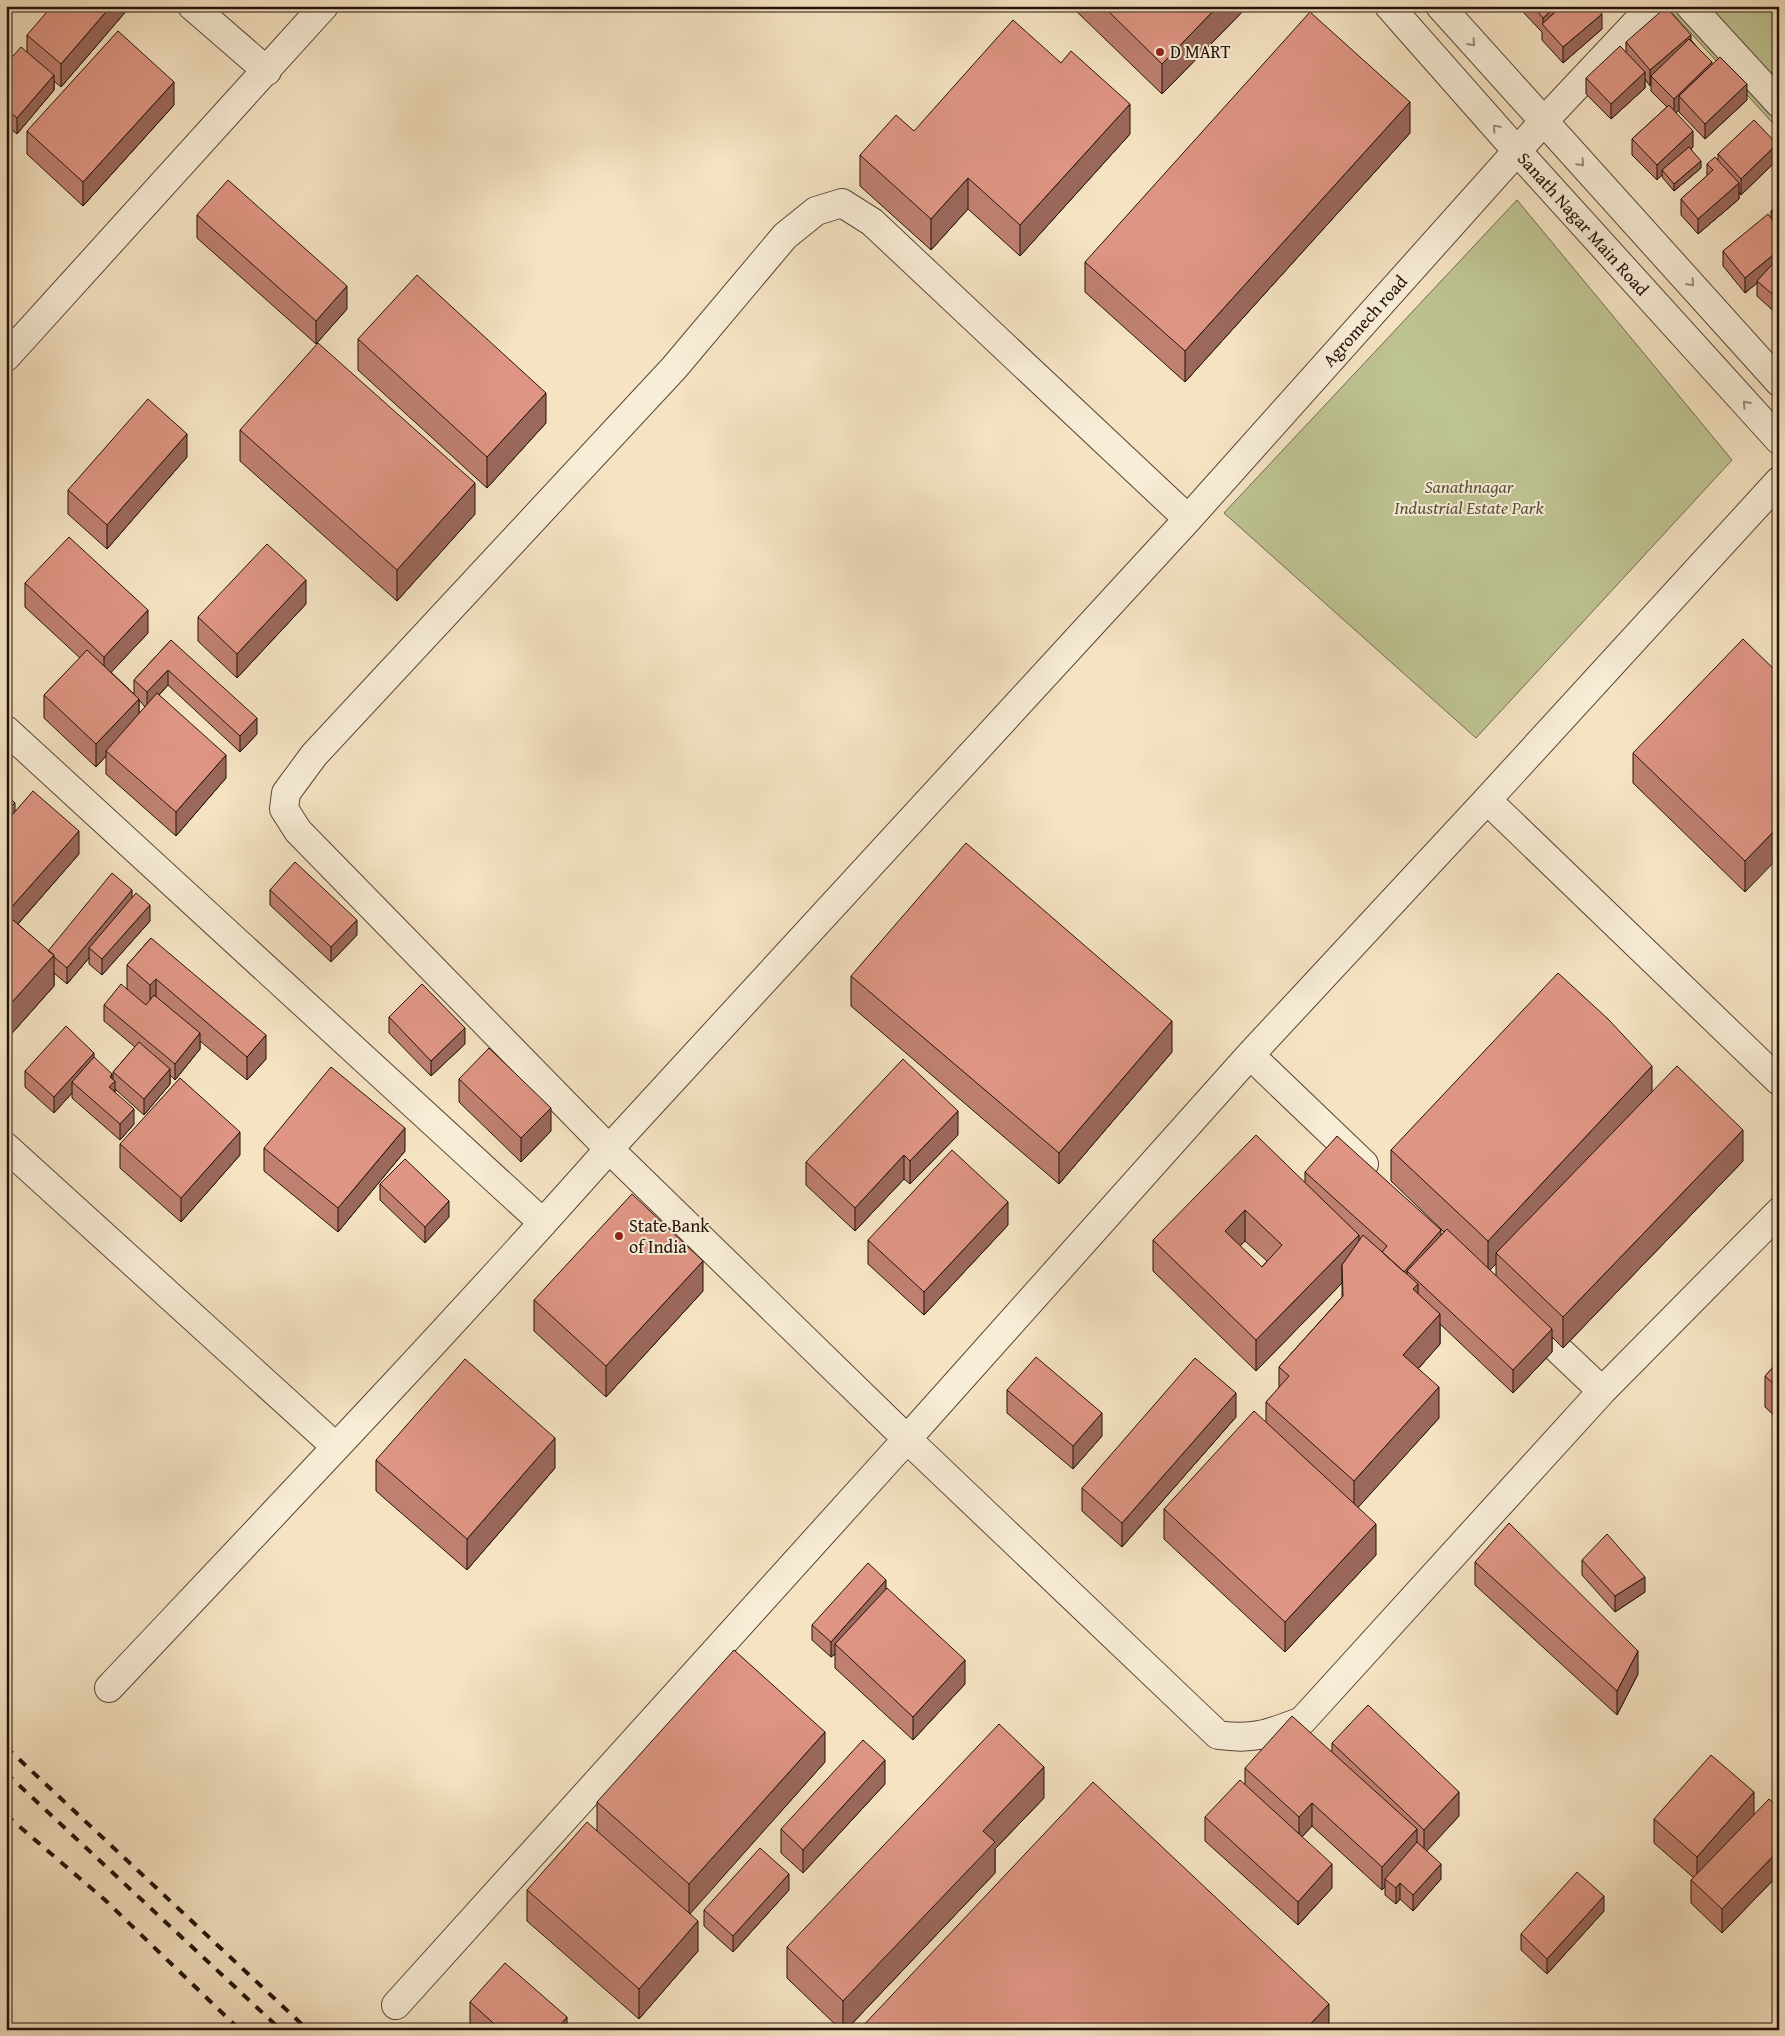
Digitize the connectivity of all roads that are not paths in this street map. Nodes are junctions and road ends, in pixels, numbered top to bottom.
1 (192, 6) edge
2 (324, 6) edge
3 (1389, 6) edge
4 (1440, 6) edge
5 (1652, 6) edge
6 (1690, 6) edge
7 (266, 71) junction
8 (1779, 103) edge
9 (1543, 122) junction
10 (1517, 151) junction
11 (6, 357) edge
12 (1779, 382) edge
13 (1779, 440) edge
14 (1779, 481) edge
15 (1188, 519) junction
16 (6, 730) edge
17 (1487, 800) junction
18 (1250, 1055) junction
19 (1779, 1081) edge
20 (6, 1147) edge
21 (609, 1150) junction
22 (1379, 1178) edge
23 (1779, 1212) edge
24 (543, 1223) junction
25 (1508, 1302) edge
26 (1602, 1391) junction
27 (907, 1439) junction
28 (336, 1447) junction
29 (109, 1688) dead end
30 (396, 2005) dead end

1 - 7 street
2 - 7 street
10 -> 3 street, Sanath Nagar Main Road
4 -> 9 street
5 - 9 street, Agromech road
6 - 8 street
7 - 11 street
9 - 10 street, Agromech road
9 -> 12 street
13 -> 10 street, Sanath Nagar Main Road
10 - 15 street, Agromech road
14 - 17 street
15 - 21 street, Agromech road
15 - 21 street
16 - 24 street
17 - 18 street
17 - 19 street
18 - 22 street
18 - 27 street
20 - 28 street
21 - 24 street, Agromech road
21 - 27 street
23 - 26 street
24 - 28 street, Agromech road
25 - 26 street
26 - 27 street
27 - 30 street
28 - 29 street, Agromech road

